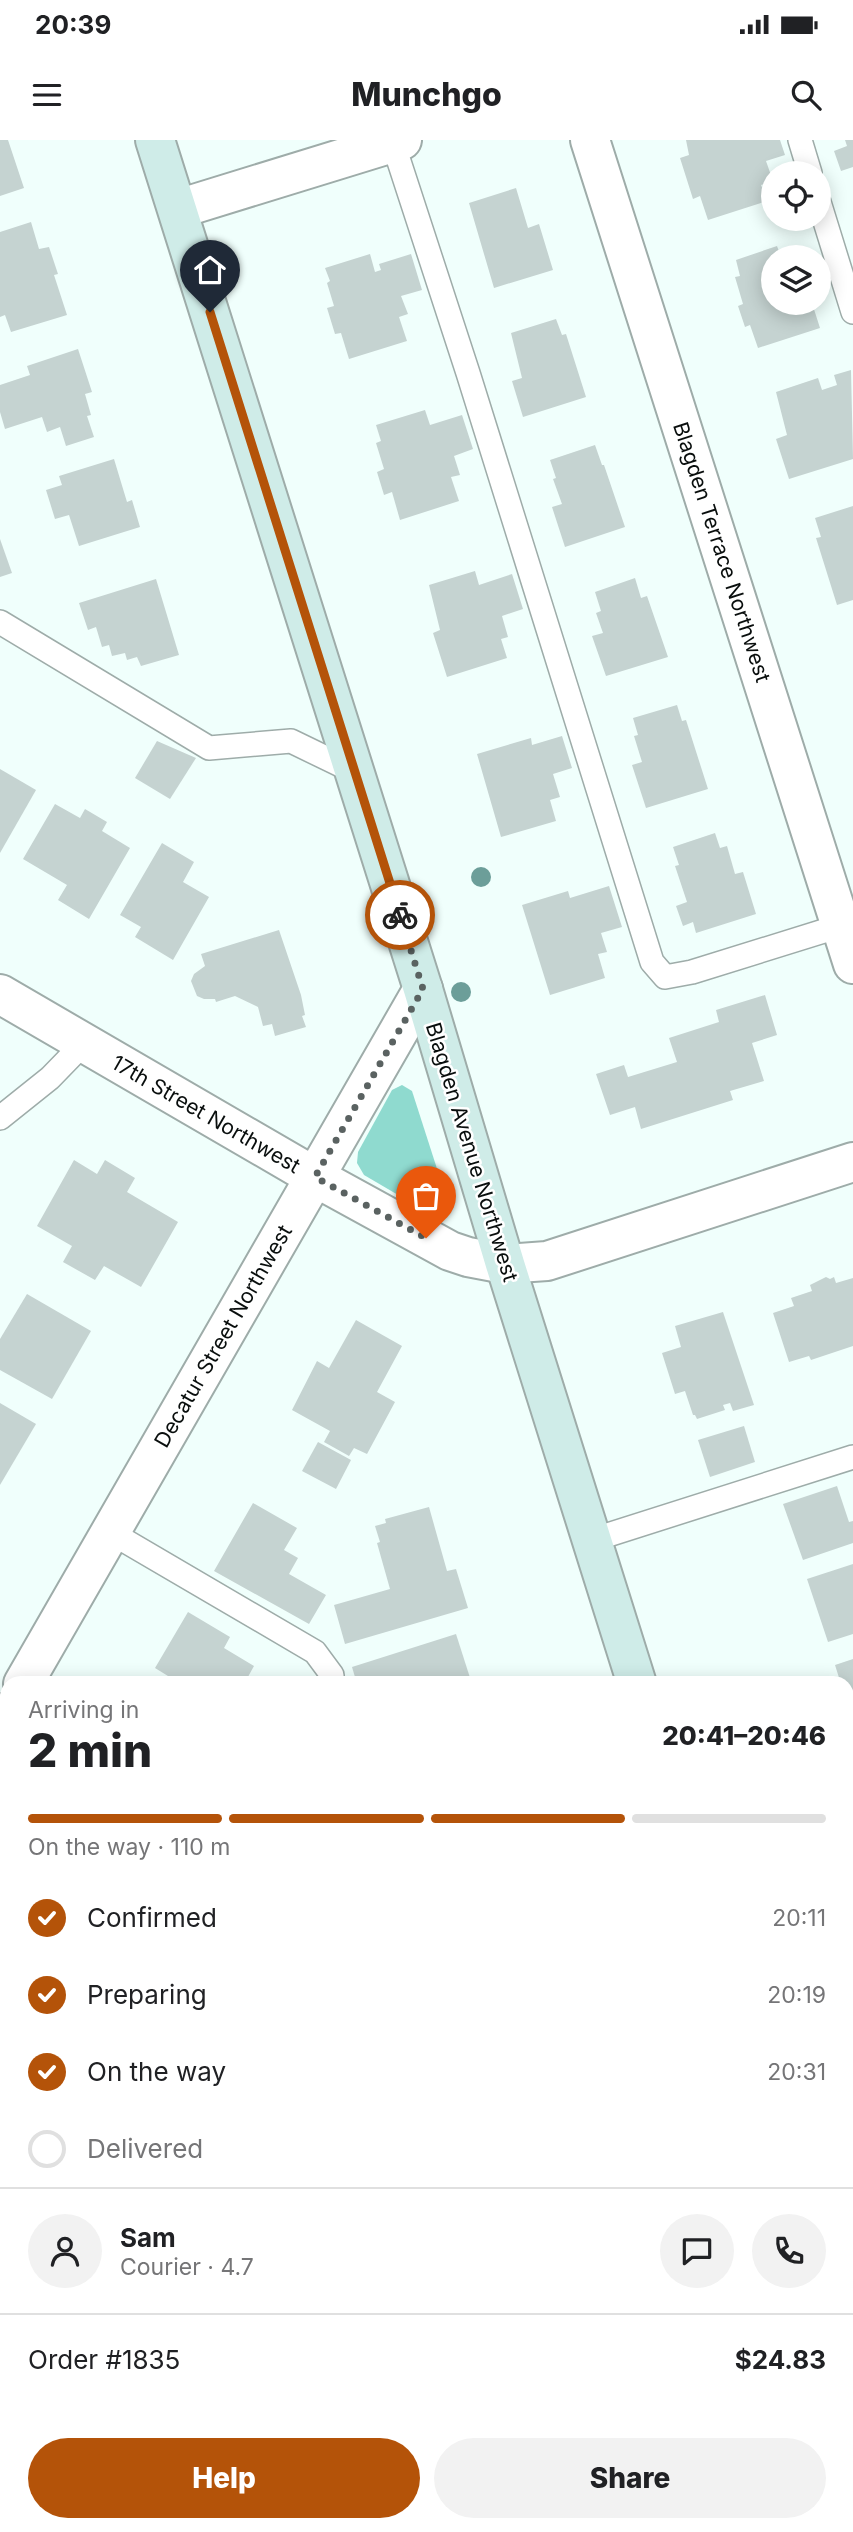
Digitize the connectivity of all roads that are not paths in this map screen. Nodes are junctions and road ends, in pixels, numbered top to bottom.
1 (155, 140) edge
2 (590, 140) edge
3 (800, 140) edge
4 (397, 141) edge
5 (806, 161) edge
6 (178, 209) junction
7 (828, 231) edge
8 (853, 312) edge
9 (0, 622) edge
10 (355, 772) junction
11 (847, 924) edge
12 (853, 964) edge
13 (423, 989) junction
14 (0, 994) edge
15 (84, 1043) junction
16 (0, 1118) edge
17 (853, 1162) edge
18 (315, 1177) junction
19 (505, 1264) junction
20 (853, 1457) edge
21 (110, 1532) junction
22 (592, 1540) junction
23 (28, 1676) edge
24 (332, 1676) edge
25 (634, 1676) edge

1 - 6 main road, Blagden Avenue Northwest
2 - 11 street, Blagden Terrace Northwest
3 - 5 lane
4 - 6 street
4 - 11 lane
6 - 10 main road, Blagden Avenue Northwest
7 - 8 lane
9 - 10 lane
10 - 13 main road, Blagden Avenue Northwest
11 - 12 street, Blagden Terrace Northwest
13 - 18 street, Decatur Street Northwest
13 - 19 main road, Blagden Avenue Northwest
14 - 15 street, 17th Street Northwest
15 - 16 lane
15 - 18 street, 17th Street Northwest
17 - 19 street, 17th Street Northwest
18 - 19 street, 17th Street Northwest
18 - 21 street, Decatur Street Northwest
19 - 22 main road, Blagden Avenue Northwest
20 - 22 lane
21 - 23 street, Decatur Street Northwest
21 - 24 lane
22 - 25 main road, Blagden Avenue Northwest

